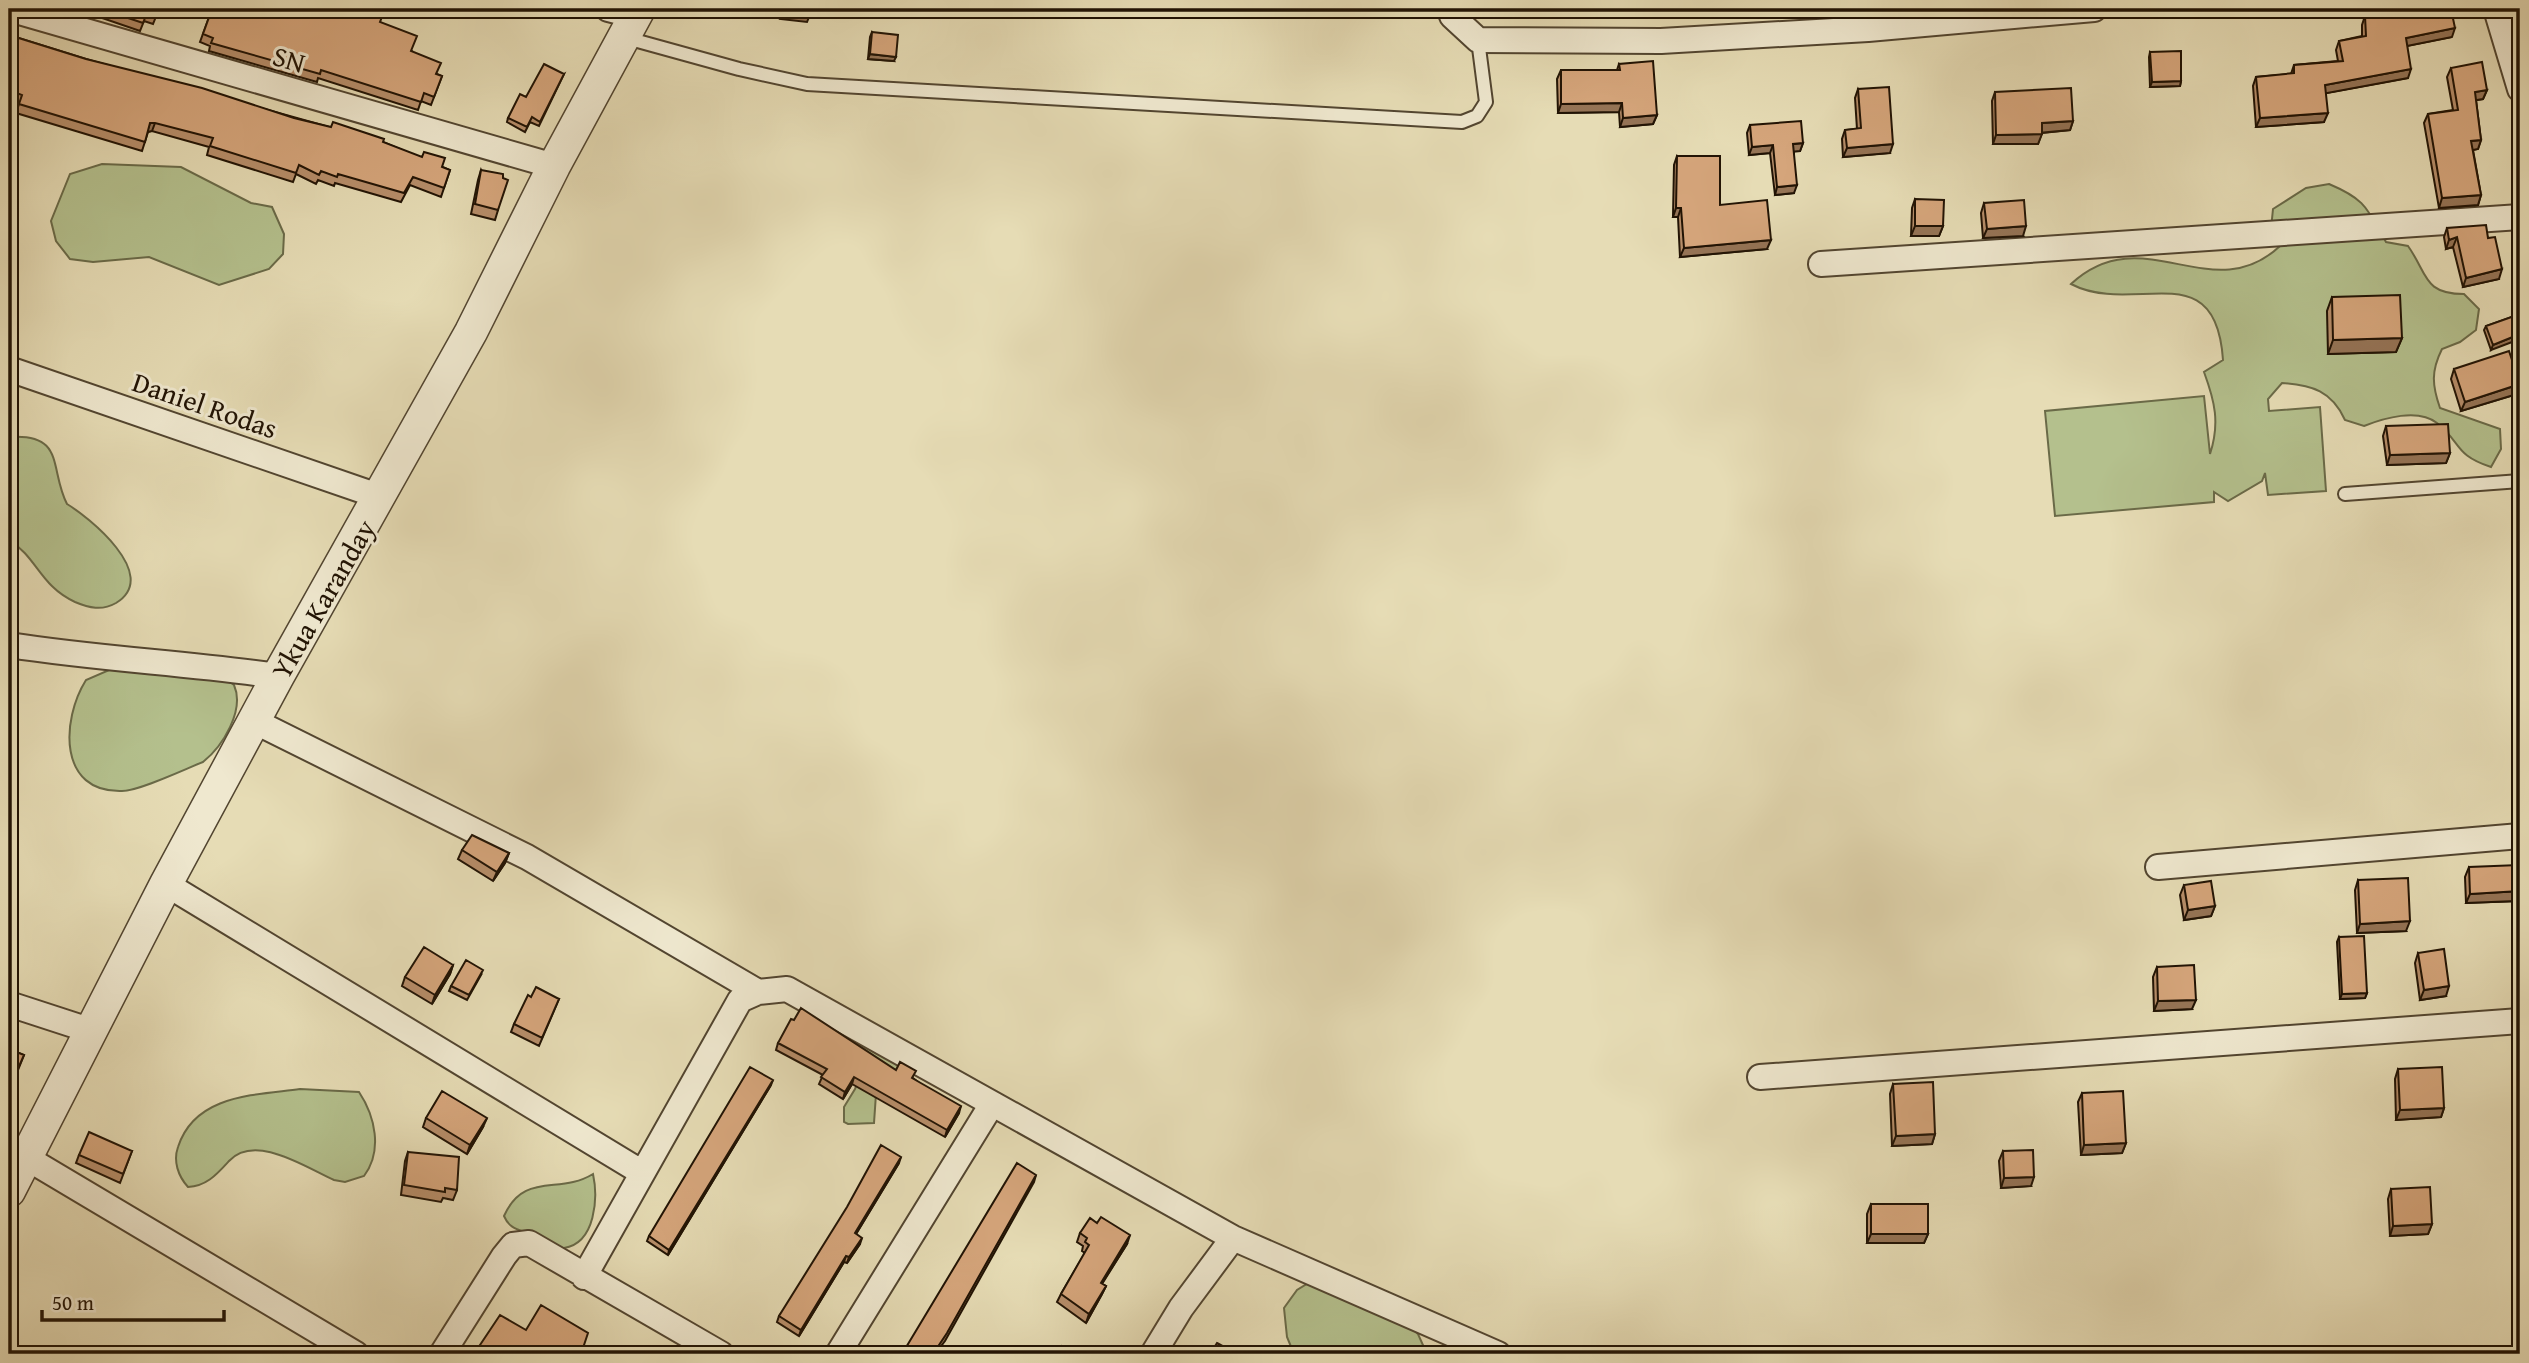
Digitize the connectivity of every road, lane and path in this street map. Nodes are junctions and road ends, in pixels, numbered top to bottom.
1 (9, 9) edge
2 (1450, 9) edge
3 (2094, 9) edge
4 (2496, 9) edge
5 (1972, 14) edge
6 (626, 18) edge
7 (1478, 40) junction
8 (2520, 89) edge
9 (554, 166) junction
10 (2520, 217) edge
11 (1821, 264) dead end
12 (9, 369) edge
13 (2520, 481) edge
14 (2345, 494) dead end
15 (381, 497) junction
16 (9, 645) edge
17 (278, 676) junction
18 (254, 721) junction
19 (2520, 836) edge
20 (2158, 867) dead end
21 (166, 884) junction
22 (758, 992) junction
23 (9, 1004) edge
24 (2520, 1021) edge
25 (89, 1030) junction
26 (1760, 1077) dead end
27 (992, 1104) junction
28 (25, 1157) junction
29 (641, 1172) junction
30 (9, 1191) edge
31 (1233, 1238) junction
32 (584, 1277) junction
33 (1487, 1352) edge
34 (356, 1354) edge
35 (442, 1354) edge
36 (721, 1354) edge
37 (838, 1354) edge
38 (1153, 1354) edge

1 - 9 street, SN
2 - 7 street
3 - 5 street
4 - 8 street
5 - 7 street
6 - 7 lane
6 - 9 street, Ykua Karanday
9 - 15 street, Ykua Karanday
10 - 11 street
12 - 15 street, Daniel Rodas
13 - 14 lane
15 - 17 street, Ykua Karanday
16 - 17 street
17 - 18 street, Ykua Karanday
18 - 21 street, Ykua Karanday
18 - 22 street
19 - 20 street
21 - 25 street, Ykua Karanday
21 - 29 street
22 - 27 street
22 - 29 street
23 - 25 street
24 - 26 street
25 - 28 street, Ykua Karanday
27 - 31 street
27 - 37 street
28 - 30 street, Ykua Karanday
28 - 34 street
29 - 32 street
31 - 33 street
31 - 38 street
32 - 35 street
32 - 36 street

